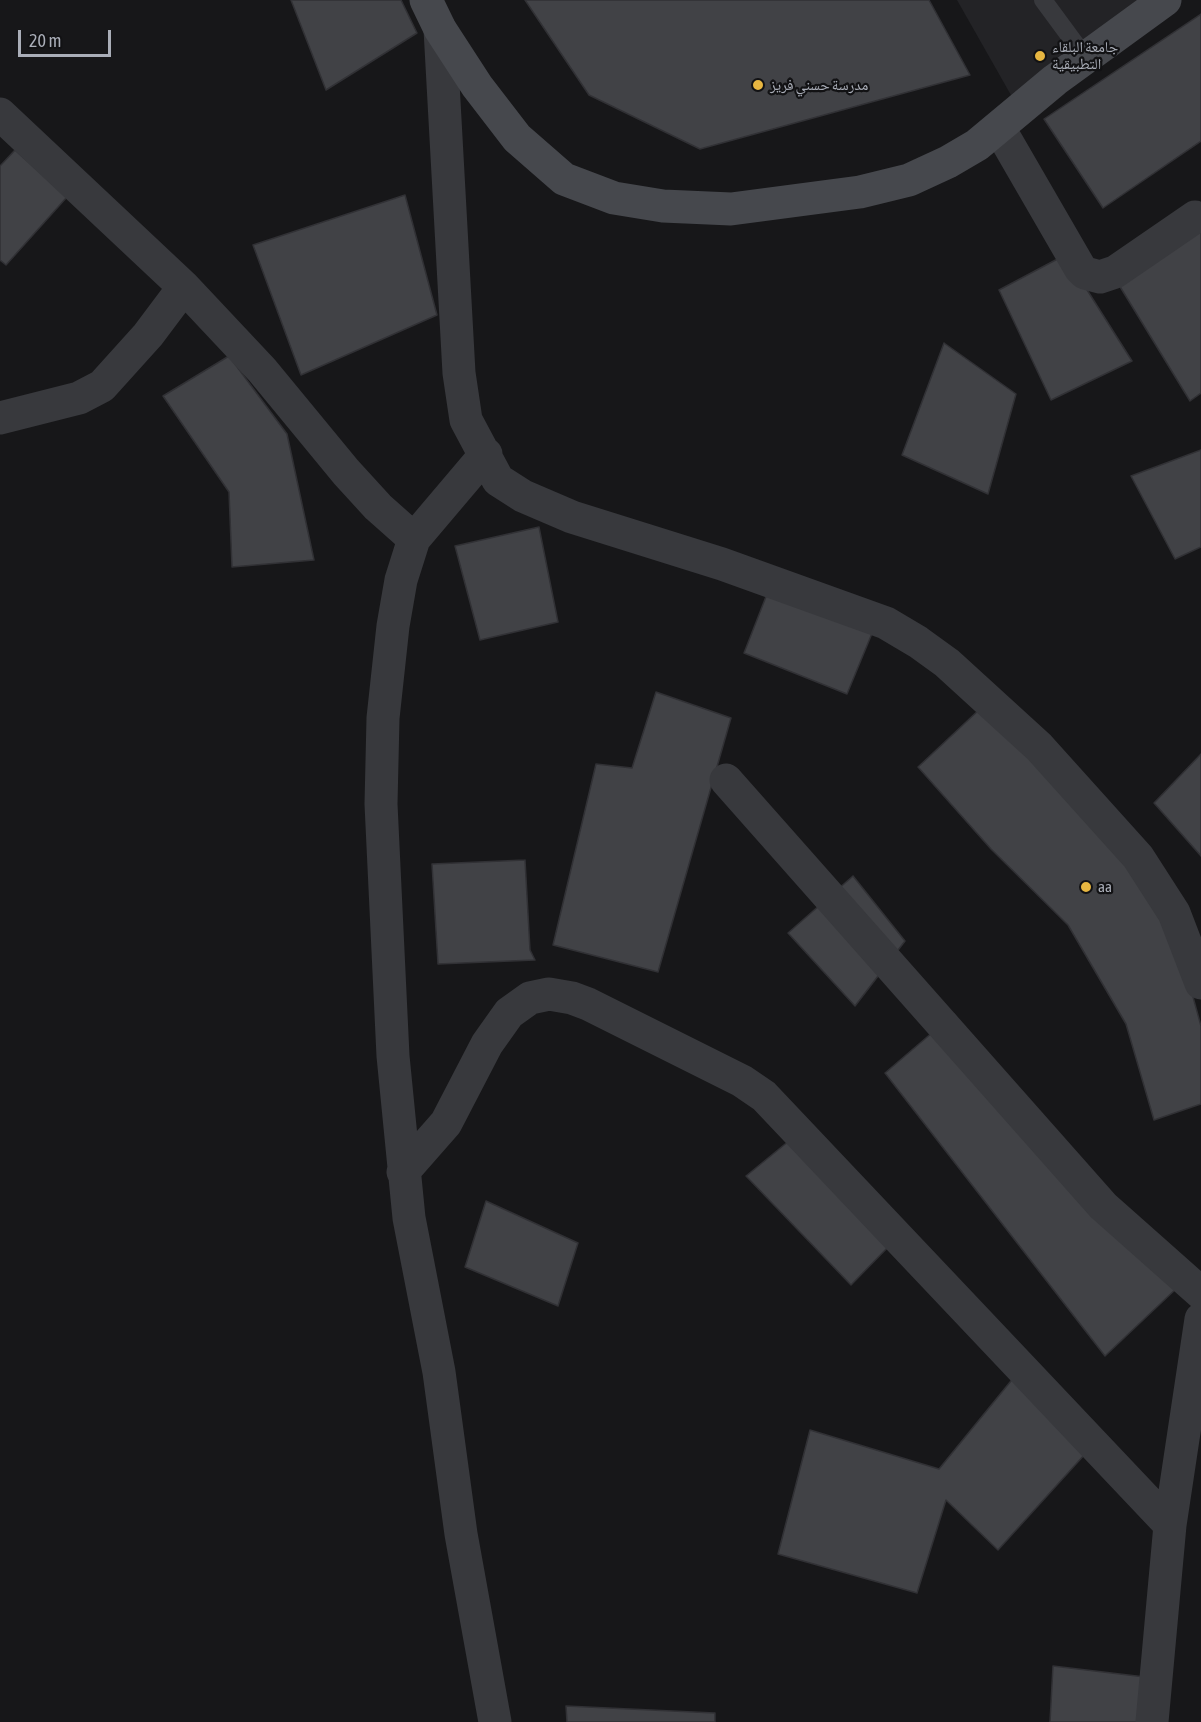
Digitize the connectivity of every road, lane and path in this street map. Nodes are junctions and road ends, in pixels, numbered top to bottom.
1 (426, 0) edge
2 (1043, 0) edge
3 (1165, 0) edge
4 (440, 29) junction
5 (1085, 57) junction
6 (0, 114) edge
7 (999, 128) junction
8 (1195, 216) dead end
9 (184, 287) junction
10 (0, 418) edge
11 (486, 454) junction
12 (414, 539) junction
13 (726, 780) dead end
14 (1201, 983) edge
15 (403, 1172) junction
16 (1201, 1293) edge
17 (1199, 1339) edge
18 (1170, 1525) junction
19 (495, 1722) edge
20 (1152, 1722) edge

1 - 4 street
2 - 5 lane
3 - 5 street
4 - 7 street
4 - 11 street
5 - 7 street
6 - 9 street
7 - 8 street
9 - 10 street
9 - 12 street
11 - 12 street
11 - 14 street
12 - 15 street
13 - 16 street
15 - 18 street
15 - 19 street
17 - 18 street
18 - 20 street

